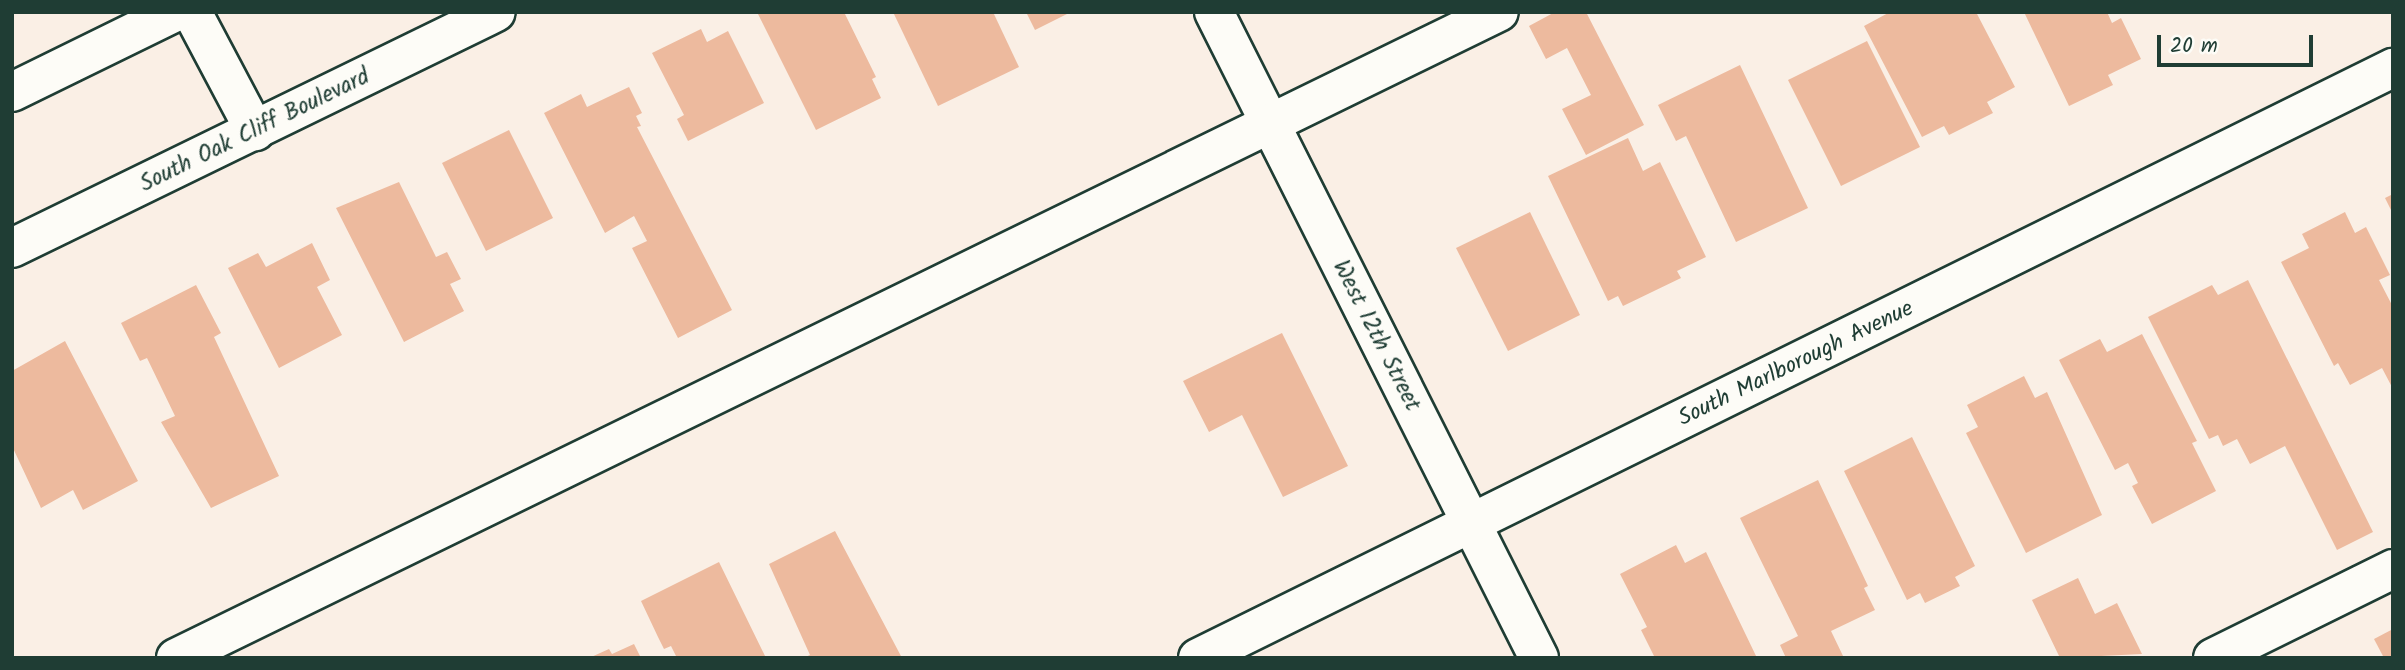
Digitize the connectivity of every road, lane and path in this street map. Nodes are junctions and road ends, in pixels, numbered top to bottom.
1 (175, 12) edge
2 (192, 12) edge
3 (496, 12) edge
4 (1214, 12) edge
5 (1499, 12) edge
6 (2393, 68) edge
7 (12, 92) edge
8 (1272, 127) junction
9 (255, 131) junction
10 (12, 248) edge
11 (1470, 524) junction
12 (2393, 569) edge
13 (176, 658) edge
14 (1198, 658) edge
15 (1539, 658) edge
16 (2213, 658) edge

1 - 7 street
2 - 9 street
3 - 9 street, South Oak Cliff Boulevard
4 - 8 street, West 12th Street
5 - 8 street
6 - 11 street, South Marlborough Avenue
8 - 11 street, West 12th Street
8 - 13 street
9 - 10 street, South Oak Cliff Boulevard
11 - 14 street, South Marlborough Avenue
11 - 15 street, West 12th Street
12 - 16 street

